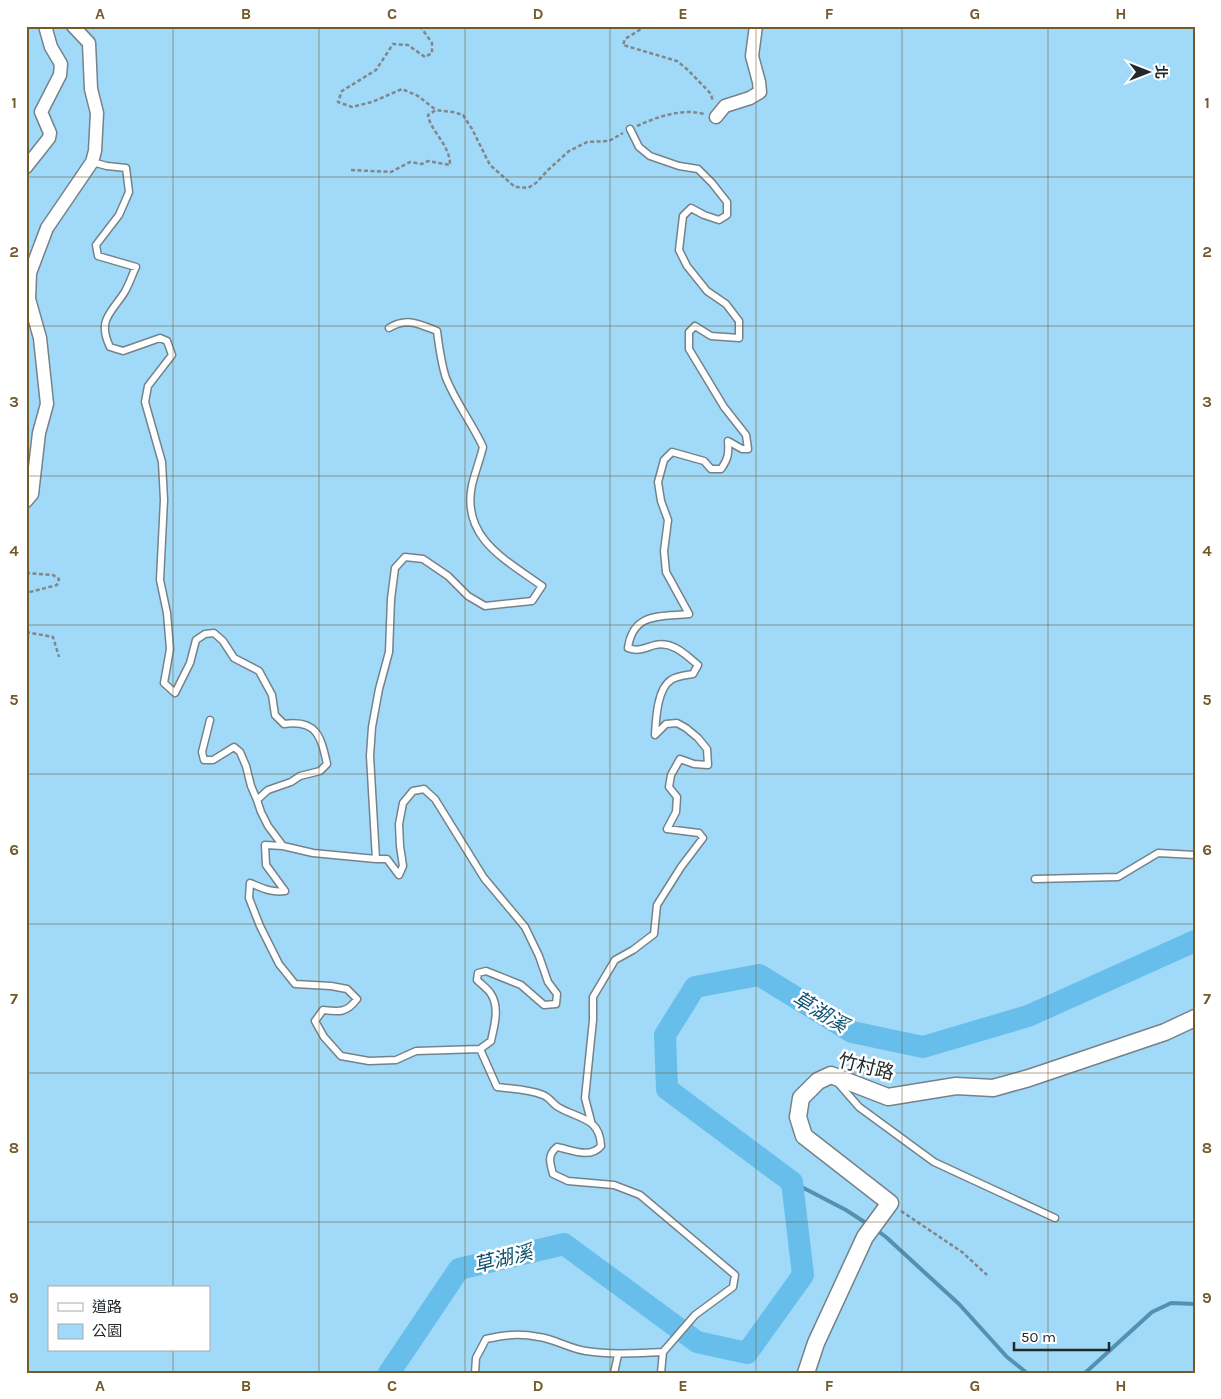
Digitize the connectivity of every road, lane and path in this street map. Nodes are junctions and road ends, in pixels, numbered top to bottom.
1 (45, 26) edge
2 (73, 26) edge
3 (420, 26) edge
4 (646, 26) edge
5 (756, 26) edge
6 (436, 110) junction
7 (716, 117) junction
8 (630, 129) junction
9 (92, 162) junction
10 (26, 167) edge
11 (351, 170) dead end
12 (389, 328) dead end
13 (26, 501) edge
14 (26, 573) edge
15 (26, 593) edge
16 (26, 632) edge
17 (59, 657) dead end
18 (210, 720) dead end
19 (258, 800) junction
20 (283, 846) junction
21 (1195, 855) edge
22 (376, 859) junction
23 (1036, 879) dead end
24 (1195, 1018) edge
25 (480, 1049) junction
26 (831, 1075) junction
27 (590, 1121) junction
28 (890, 1203) junction
29 (1055, 1218) dead end
30 (987, 1275) dead end
31 (662, 1352) junction
32 (618, 1355) junction
33 (475, 1373) edge
34 (614, 1373) edge
35 (661, 1373) edge
36 (806, 1373) edge

1 - 10 street
2 - 9 street
3 - 6 path
4 - 7 path
5 - 7 street
6 - 8 path
6 - 11 path
7 - 8 path
8 - 27 lane
9 - 13 street
9 - 19 lane
12 - 22 lane
14 - 15 path
16 - 17 path
18 - 19 lane
19 - 20 lane
20 - 22 lane
20 - 25 lane
21 - 23 lane
22 - 25 lane
24 - 26 street, 竹村路
25 - 27 lane
26 - 28 street, 竹村路
26 - 29 lane
27 - 31 lane
28 - 30 path
28 - 36 street
31 - 32 lane
31 - 35 lane
32 - 33 lane
32 - 34 lane

